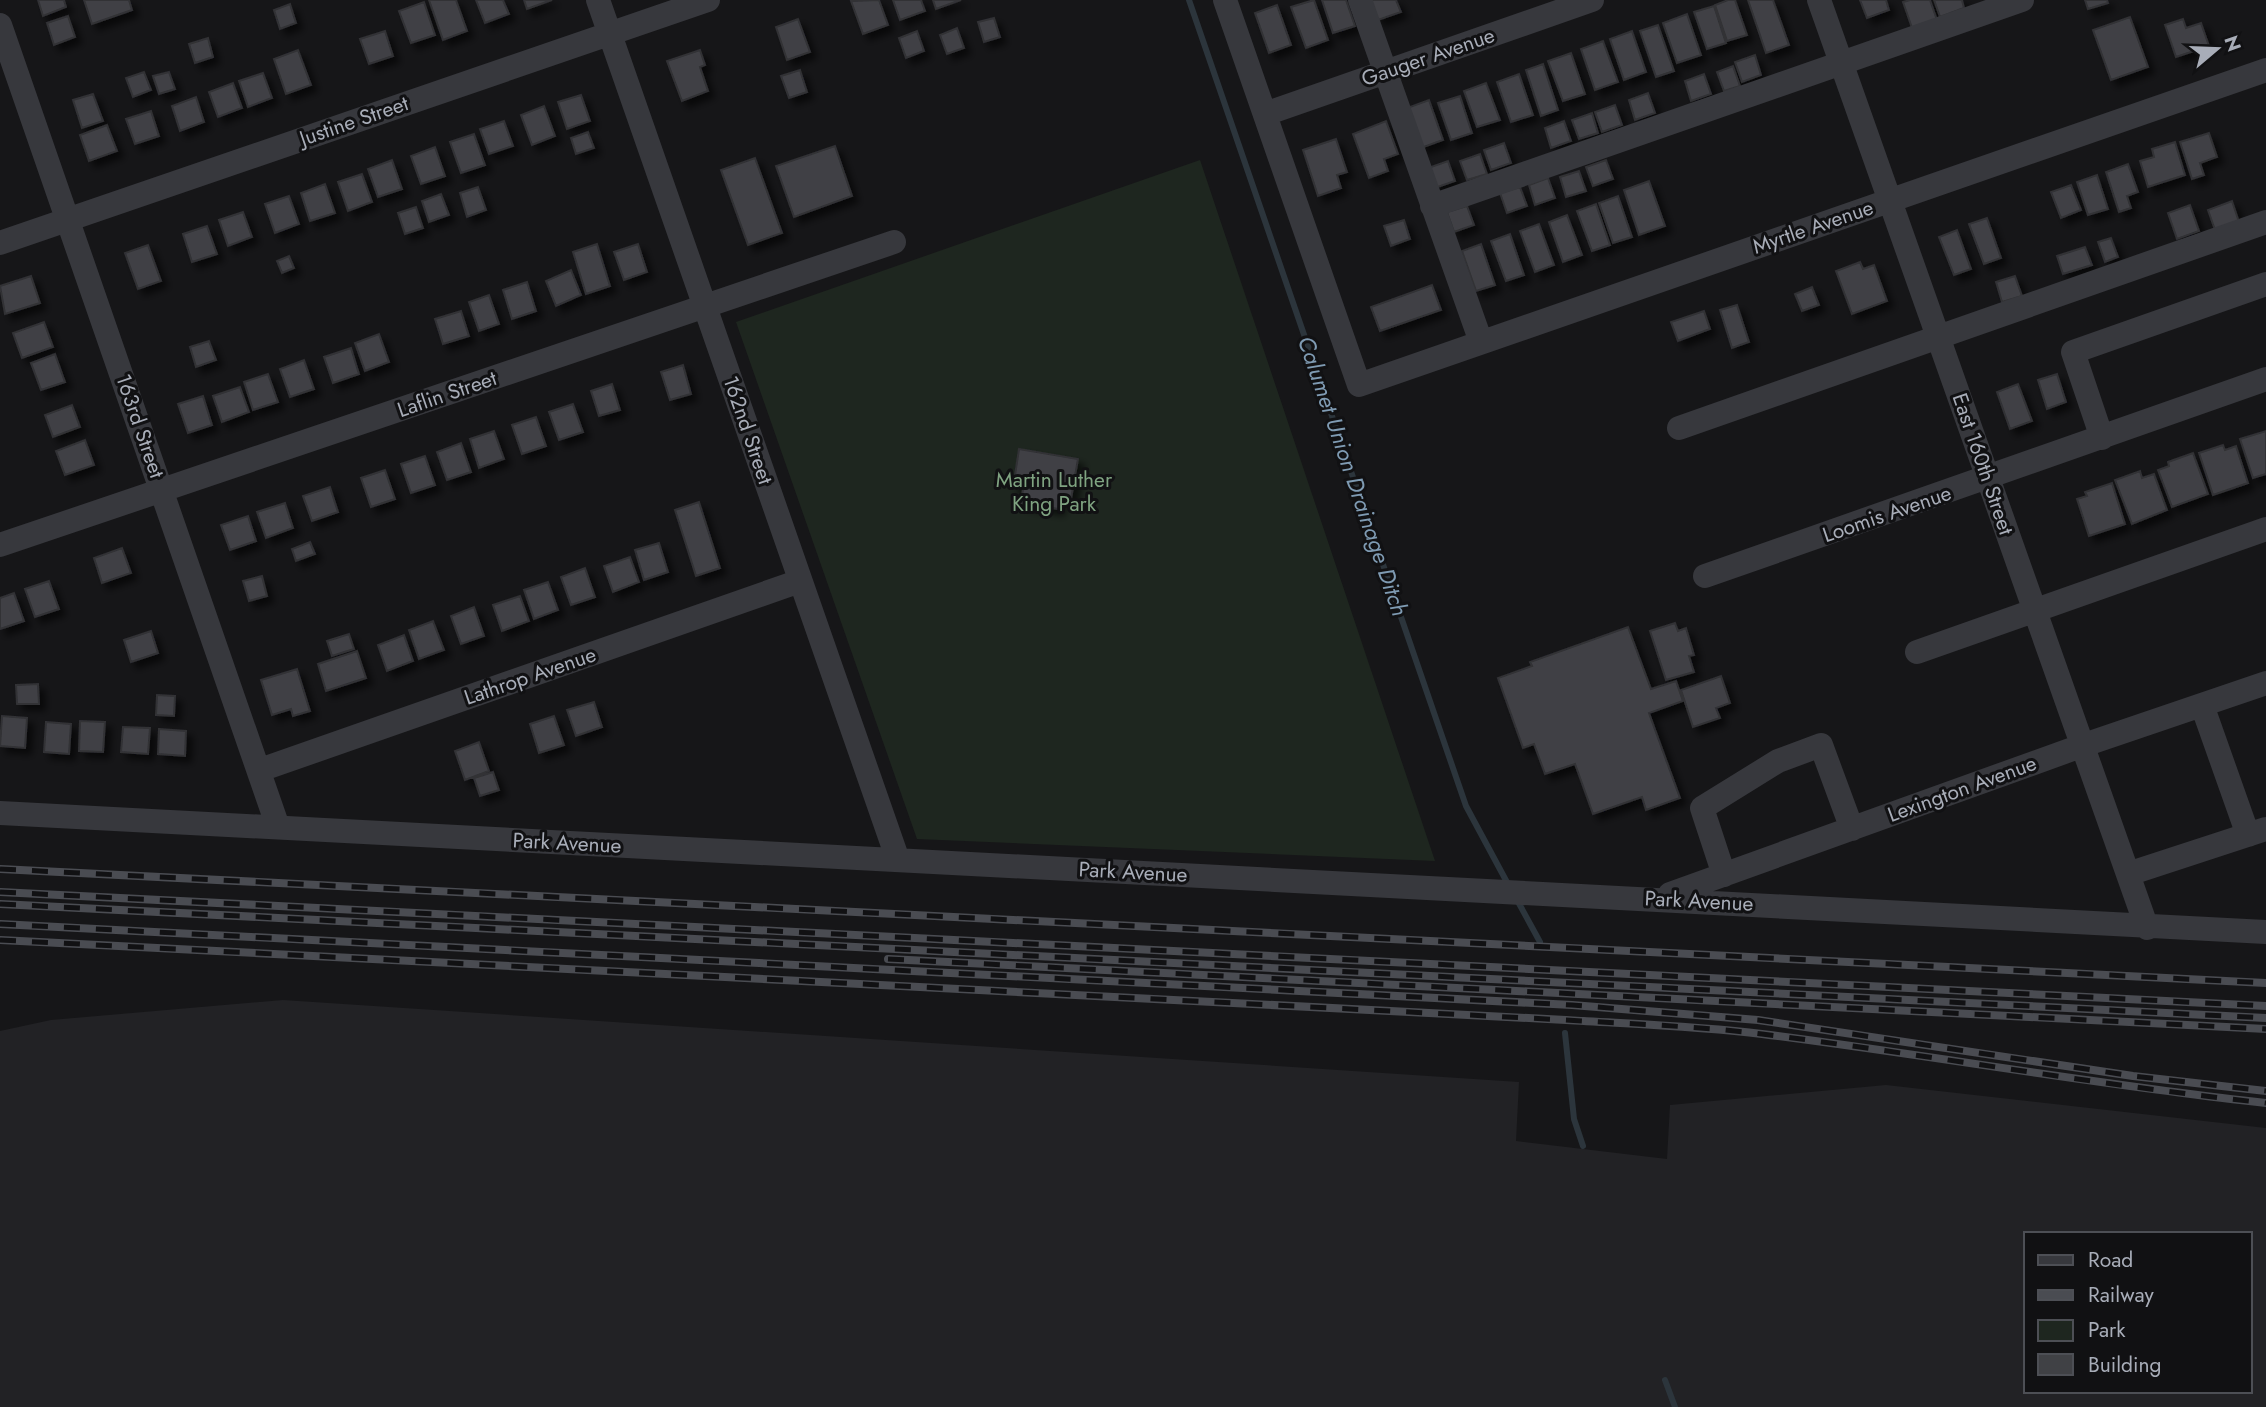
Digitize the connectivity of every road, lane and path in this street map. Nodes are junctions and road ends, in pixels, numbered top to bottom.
1 (598, 0) edge
2 (708, 0) edge
3 (1225, 0) edge
4 (1360, 0) edge
5 (1592, 0) edge
6 (1819, 0) edge
7 (2022, 0) edge
8 (0, 25) edge
9 (610, 34) junction
10 (1841, 63) junction
11 (2266, 70) edge
12 (1385, 72) junction
13 (1265, 114) junction
14 (1890, 201) junction
15 (1432, 206) junction
16 (68, 219) junction
17 (2266, 222) edge
18 (894, 242) dead end
19 (0, 243) edge
20 (2266, 284) edge
21 (705, 306) junction
22 (1938, 337) junction
23 (1481, 342) junction
24 (2266, 379) edge
25 (1679, 428) dead end
26 (2102, 438) junction
27 (1988, 478) junction
28 (162, 490) junction
29 (2266, 529) edge
30 (0, 545) edge
31 (1705, 576) dead end
32 (800, 581) junction
33 (2034, 610) junction
34 (1917, 652) dead end
35 (2266, 683) edge
36 (2202, 705) junction
37 (2081, 746) junction
38 (260, 770) junction
39 (0, 813) edge
40 (278, 827) junction
41 (1852, 829) junction
42 (2257, 832) edge
43 (898, 860) junction
44 (2128, 874) junction
45 (1724, 875) junction
46 (1659, 898) junction
47 (2147, 928) junction
48 (2266, 932) edge

1 - 9 street, 162nd Street
2 - 9 street, Justine Street
3 - 13 street
4 - 12 street
5 - 12 street, Gauger Avenue
6 - 10 street, East 160th Street
7 - 10 street
8 - 16 street, 163rd Street
9 - 16 street, Justine Street
9 - 21 street, 162nd Street
10 - 14 street, East 160th Street
10 - 15 street
11 - 14 street, Myrtle Avenue
12 - 13 street, Gauger Avenue
12 - 15 street
13 - 23 street, Myrtle Avenue
14 - 22 street, East 160th Street
14 - 23 street, Myrtle Avenue
15 - 23 street
16 - 19 street, Justine Street
16 - 28 street, 163rd Street
17 - 22 street
18 - 21 street, Laflin Street
20 - 26 street
21 - 28 street, Laflin Street
21 - 32 street, 162nd Street
22 - 25 street
22 - 27 street, East 160th Street
24 - 26 street, Loomis Avenue
26 - 27 street, Loomis Avenue
27 - 31 street, Loomis Avenue
27 - 33 street, East 160th Street
28 - 30 street, Laflin Street
28 - 38 street, 163rd Street
29 - 33 street
32 - 38 street, Lathrop Avenue
32 - 43 street, 162nd Street
33 - 34 street
33 - 37 street, East 160th Street
35 - 36 street, Lexington Avenue
36 - 37 street, Lexington Avenue
36 - 42 street
37 - 41 street, Lexington Avenue
37 - 44 street, East 160th Street
38 - 40 street, 163rd Street
39 - 40 street, Park Avenue
40 - 43 street, Park Avenue
41 - 45 street, Lexington Avenue
41 - 45 street
42 - 44 street
43 - 46 street, Park Avenue
44 - 47 street, East 160th Street
45 - 46 street, Lexington Avenue
46 - 47 street, Park Avenue
47 - 48 street, Park Avenue

